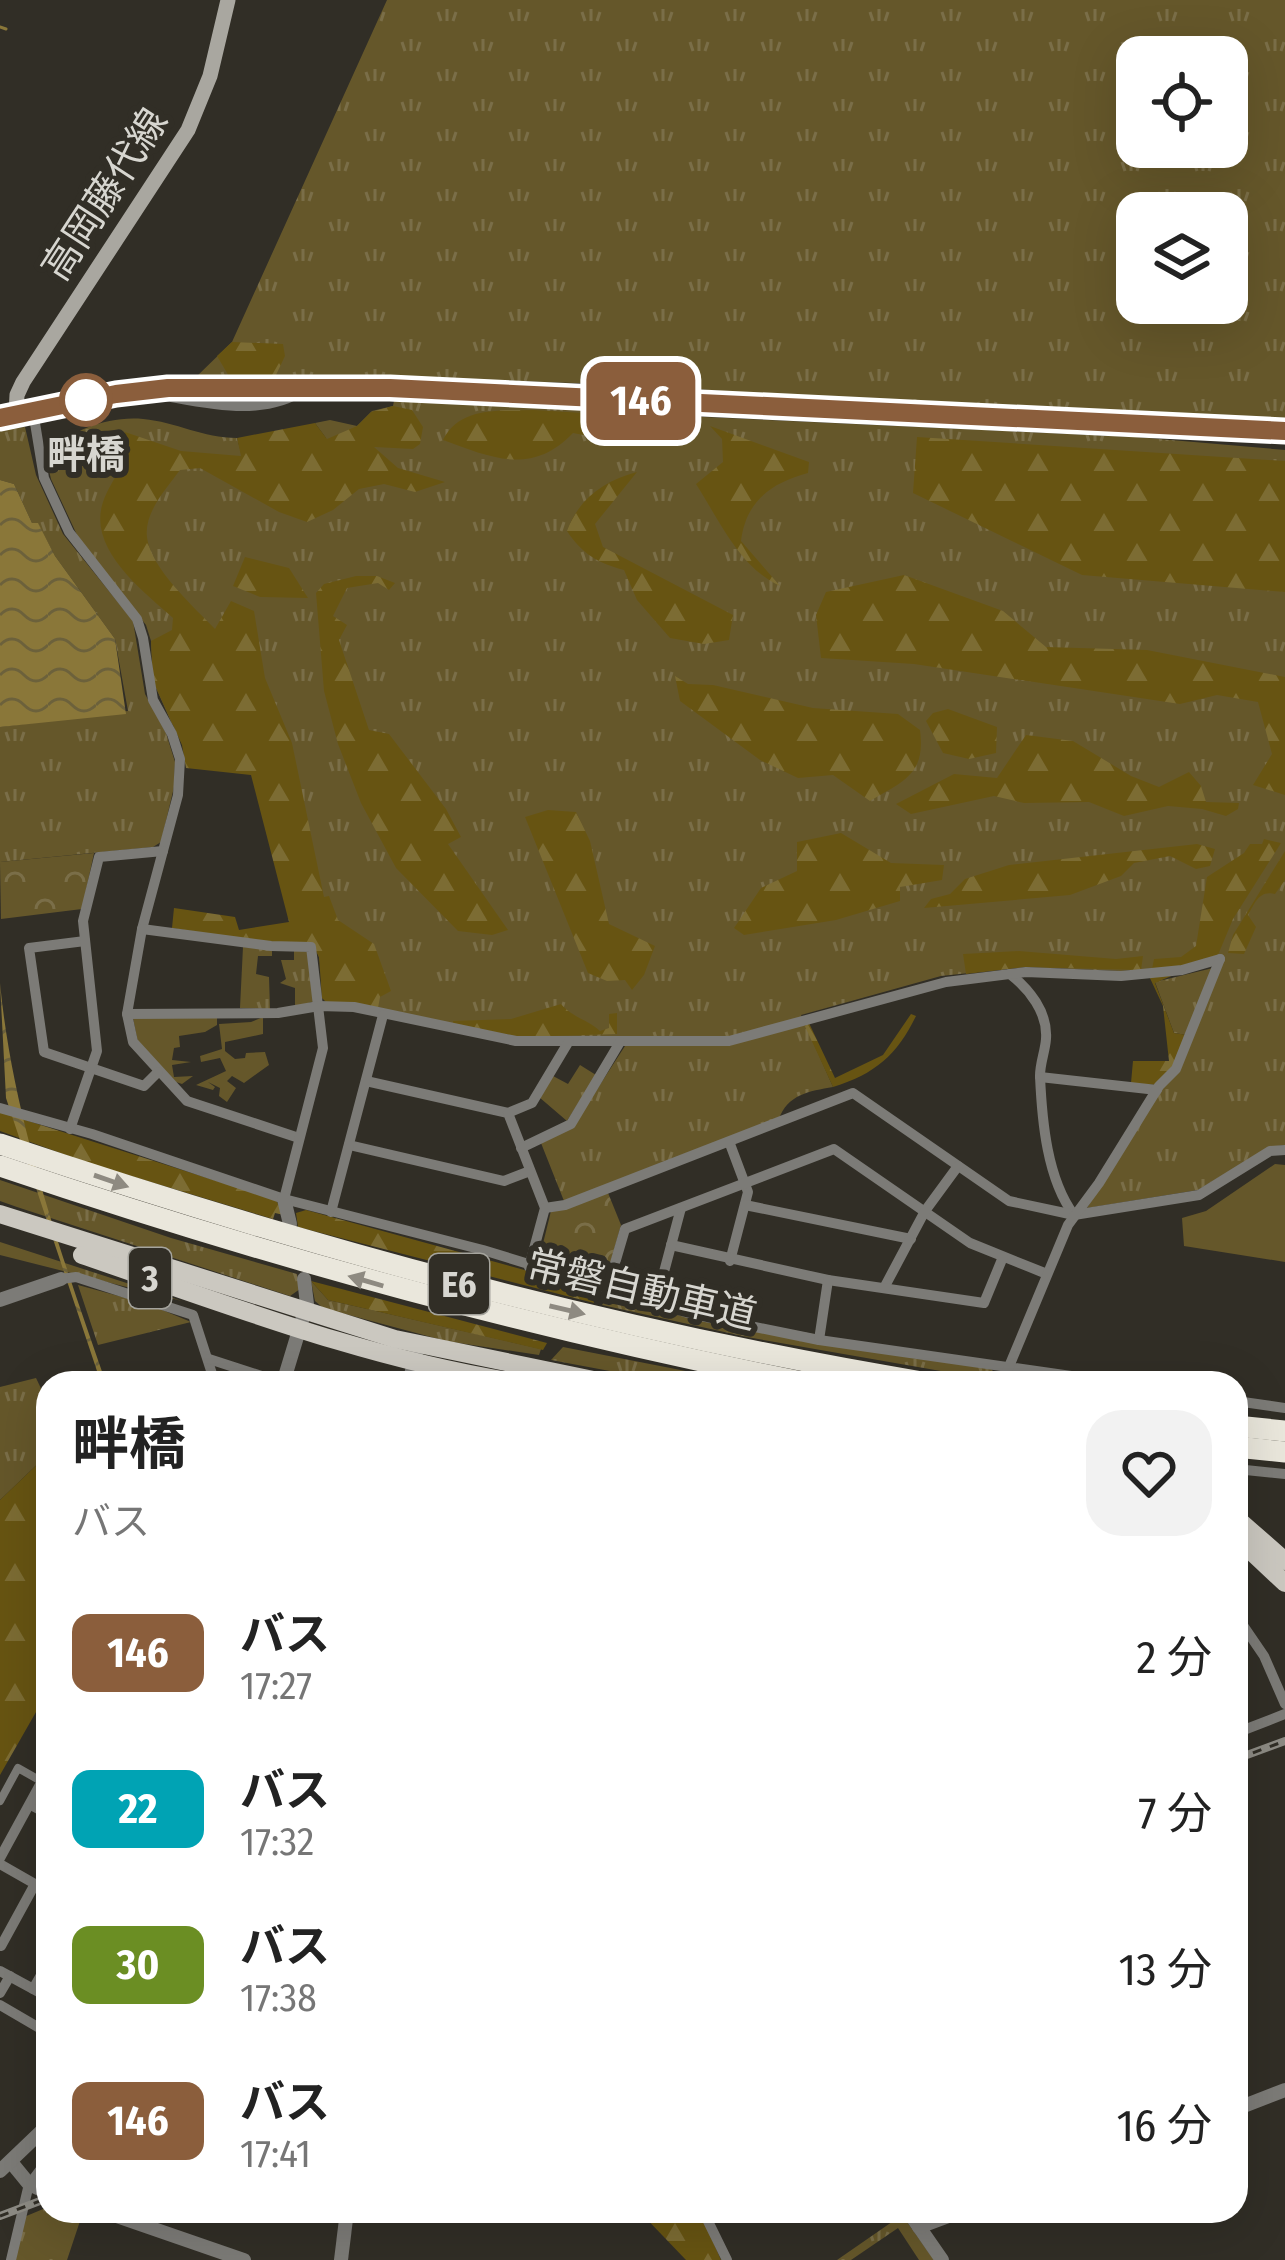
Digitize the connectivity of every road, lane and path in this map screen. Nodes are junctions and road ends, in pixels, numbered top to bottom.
1 (228, 0) edge
2 (16, 414) edge
3 (1285, 431) edge
4 (163, 851) junction
5 (142, 929) junction
6 (85, 941) junction
7 (1009, 973) junction
8 (319, 1006) junction
9 (127, 1014) junction
10 (383, 1015) junction
11 (569, 1041) junction
12 (620, 1042) junction
13 (92, 1069) junction
14 (158, 1072) junction
15 (1040, 1077) junction
16 (366, 1081) junction
17 (1157, 1090) junction
18 (0, 1108) edge
19 (508, 1113) junction
20 (70, 1129) junction
21 (299, 1138) junction
22 (0, 1144) edge
23 (730, 1144) junction
24 (349, 1145) junction
25 (521, 1148) junction
26 (1285, 1150) edge
27 (0, 1166) edge
28 (958, 1166) junction
29 (530, 1171) junction
30 (745, 1183) junction
31 (284, 1198) junction
32 (745, 1205) junction
33 (544, 1208) junction
34 (681, 1208) junction
35 (331, 1211) junction
36 (925, 1211) junction
37 (0, 1214) edge
38 (1074, 1215) junction
39 (290, 1224) dead end
40 (0, 1226) edge
41 (911, 1238) junction
42 (671, 1245) junction
43 (1003, 1257) junction
44 (730, 1261) junction
45 (529, 1267) junction
46 (1047, 1274) junction
47 (61, 1280) joint
48 (304, 1280) dead end
49 (828, 1280) junction
50 (608, 1287) junction
51 (884, 1288) junction
52 (0, 1300) edge
53 (656, 1303) junction
54 (303, 1321) junction
55 (819, 1340) junction
56 (417, 1353) junction
57 (208, 1359) junction
58 (1009, 1365) junction
59 (212, 1371) edge
60 (246, 1371) edge
61 (287, 1371) edge
62 (412, 1371) edge
63 (479, 1371) edge
64 (532, 1371) edge
65 (749, 1371) edge
66 (863, 1371) edge
67 (1007, 1371) edge
68 (1046, 1371) edge
69 (1248, 1403) edge
70 (1285, 1408) edge
71 (1248, 1427) edge
72 (1285, 1431) edge
73 (1248, 1448) edge
74 (1285, 1452) edge
75 (1248, 1470) edge
76 (1285, 1474) edge
77 (1248, 1529) edge
78 (1248, 1548) edge
79 (1285, 1561) edge
80 (1285, 1583) edge
81 (1248, 1633) edge
82 (1285, 1704) edge
83 (1285, 1714) edge
84 (1248, 1728) edge
85 (36, 1775) edge
86 (36, 1796) edge
87 (0, 1801) edge
88 (31, 1805) junction
89 (36, 1808) edge
90 (0, 1862) edge
91 (0, 1947) edge
92 (5, 1974) edge
93 (36, 1982) edge
94 (32, 1989) junction
95 (36, 1991) edge
96 (0, 1994) edge
97 (0, 2005) edge
98 (36, 2026) edge
99 (1285, 2090) edge
100 (1248, 2104) edge
101 (36, 2137) edge
102 (6, 2167) edge
103 (36, 2174) edge
104 (29, 2184) junction
105 (36, 2187) edge
106 (136, 2223) edge
107 (346, 2223) edge
108 (709, 2223) edge
109 (916, 2223) edge
110 (930, 2223) edge
111 (919, 2227) junction
112 (11, 2260) edge
113 (244, 2260) edge
114 (341, 2260) edge
115 (727, 2260) edge
116 (942, 2260) edge

1 - 2 main road, 高岡藤代線
2 - 3 main road
2 - 4 street
4 - 5 street
4 - 6 street
5 - 8 street
5 - 9 street
6 - 13 street
6 - 13 street
7 - 12 street
7 - 15 street
7 - 17 street
8 - 9 street
8 - 10 street
8 - 21 street
9 - 14 street
10 - 11 street
10 - 16 street
11 - 12 street
11 - 19 street
12 - 25 street
13 - 14 street
13 - 20 street
14 - 21 street
15 - 17 street
15 - 38 street
16 - 19 street
16 - 24 street
17 - 38 street
18 - 20 street
19 - 25 street
20 - 31 street
21 - 31 street
22 -> 66 highway, 常磐自動車道 / E6
23 - 28 street
23 - 30 street
23 - 33 street
24 - 29 street
24 - 35 street
25 - 29 street
26 - 38 street
65 -> 27 highway, 常磐自動車道 / E6
28 - 36 street
28 - 38 street
29 - 33 street
30 - 32 street
30 - 34 street
30 - 36 street
31 - 35 street
31 - 39 street
32 - 41 street
32 - 44 street
33 - 45 street
34 - 42 street
34 - 50 street
35 - 45 street
36 - 41 street
36 - 43 street
37 - 54 main road, 3
38 - 46 street
40 - 54 main road, 3
41 - 51 street
42 - 44 street
42 - 53 street
43 - 46 street
43 - 51 street
44 - 49 street
45 - 50 street
46 - 58 street
47 - 52 street
47 - 57 street
48 - 54 street
49 - 51 street
49 - 55 street
50 - 53 street
53 - 55 street
54 - 56 main road, 3
54 - 61 street
55 - 58 street
56 - 62 street
56 - 63 main road, 3
56 - 64 main road, 3
57 - 59 street
57 - 60 street
58 - 67 street
58 - 68 street
69 - 70 street
71 - 72 highway
73 - 74 highway
75 - 76 street
77 - 79 main road
78 - 80 main road
81 - 82 street
83 - 84 street
85 - 87 street
86 - 88 street
88 - 89 street
88 - 90 street
90 - 91 street
92 - 94 street
92 - 96 street
93 - 94 street
94 - 95 street
97 - 98 street
99 - 100 street
101 - 102 street
102 - 104 street
103 - 104 street
104 - 105 street
104 - 112 street
106 - 113 street
107 - 114 street
108 - 115 street
109 - 111 street
110 - 111 street
111 - 116 street

